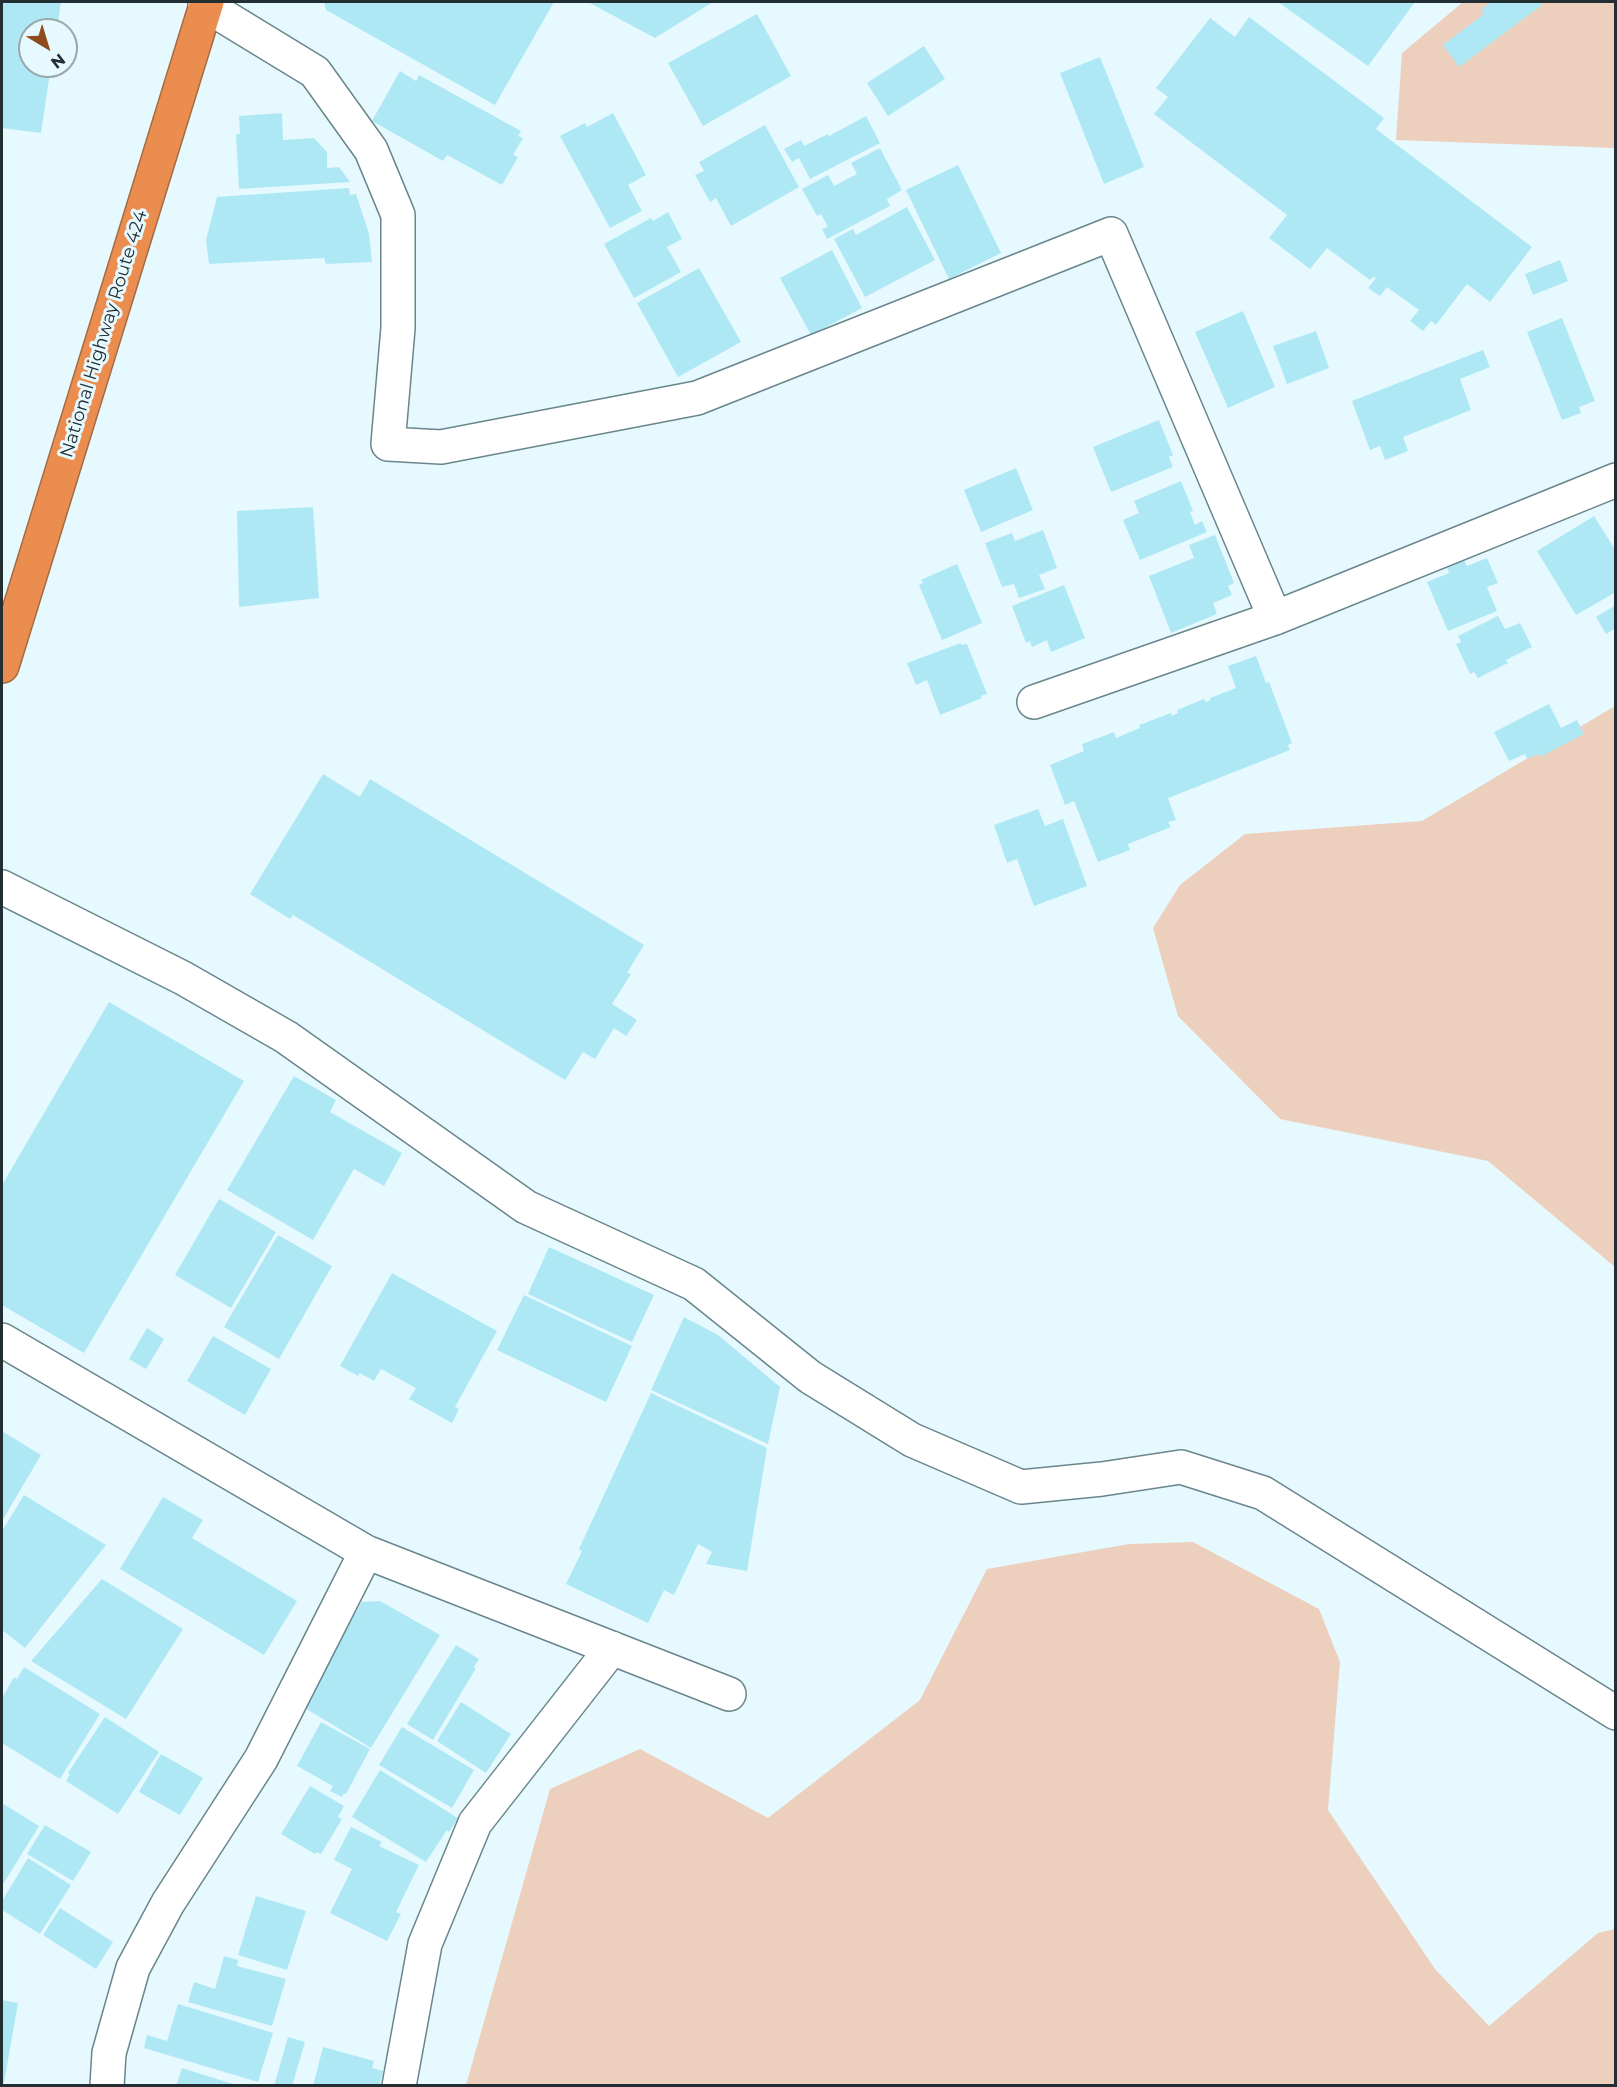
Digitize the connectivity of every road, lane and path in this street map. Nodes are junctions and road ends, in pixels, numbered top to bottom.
1 (206, 3) edge
2 (1616, 480) edge
3 (1275, 618) junction
4 (2, 666) edge
5 (1034, 702) dead end
6 (2, 887) edge
7 (2, 1340) edge
8 (366, 1552) junction
9 (612, 1648) junction
10 (729, 1694) dead end
11 (1616, 1713) edge
12 (107, 2085) edge
13 (399, 2085) edge

1 - 3 street
1 - 4 highway, National Highway Route 424
2 - 3 street
3 - 5 street
6 - 11 street
7 - 8 street
8 - 9 street
8 - 12 street
9 - 10 street
9 - 13 street

